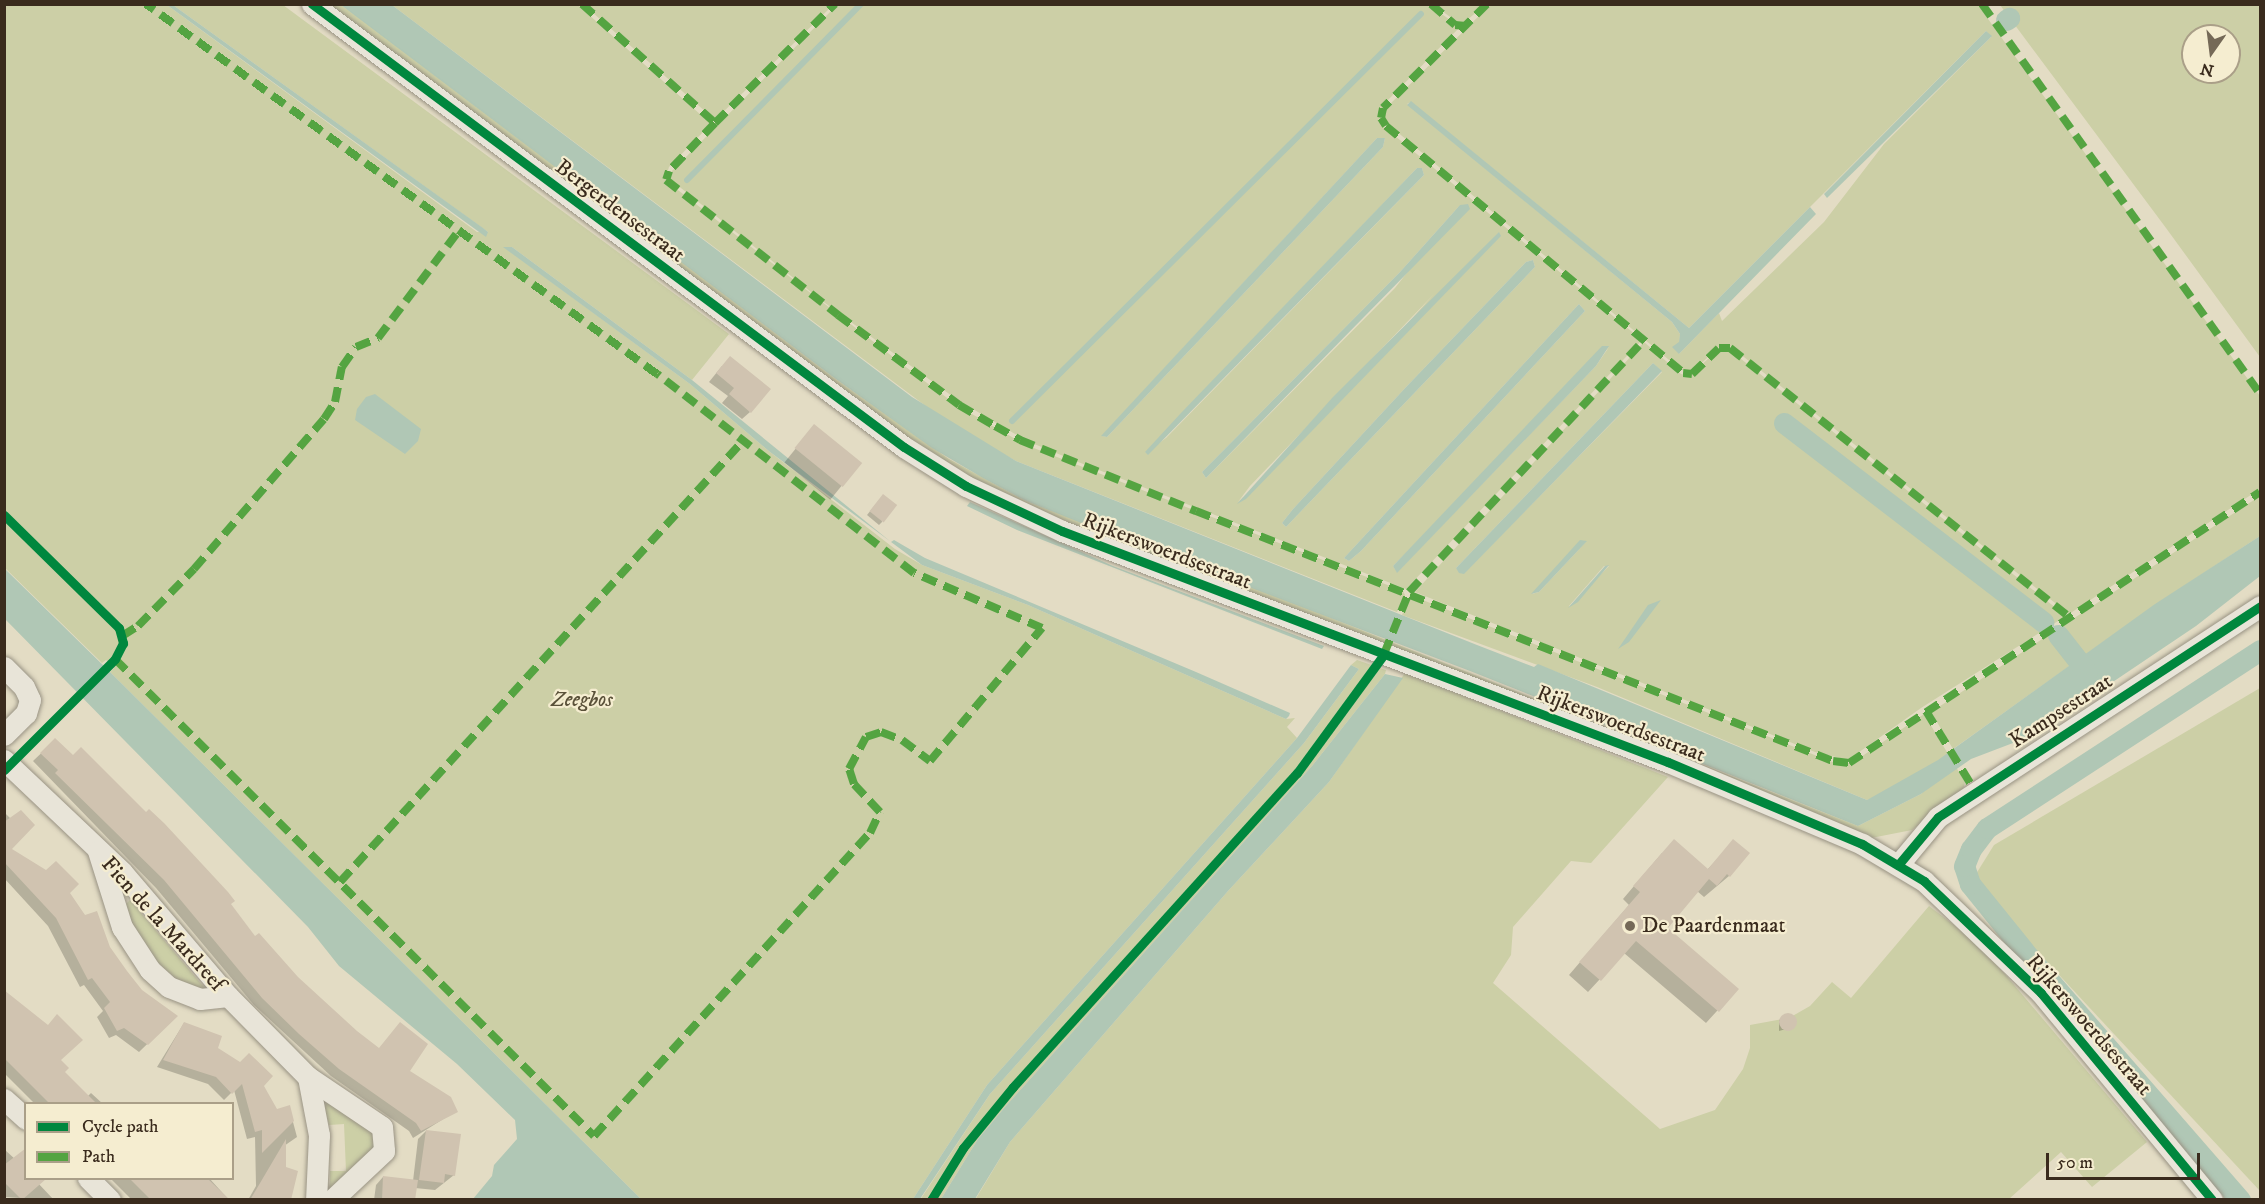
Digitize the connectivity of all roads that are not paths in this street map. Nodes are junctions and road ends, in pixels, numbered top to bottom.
1 (312, 4) edge
2 (904, 447) joint
3 (2260, 606) edge
4 (4, 667) edge
5 (4, 735) edge
6 (4, 760) edge
7 (98, 851) junction
8 (1898, 865) junction
9 (228, 996) junction
10 (308, 1077) junction
11 (4, 1099) edge
12 (24, 1117) edge
13 (89, 1180) edge
14 (110, 1200) edge
15 (316, 1200) edge
16 (332, 1200) edge
17 (2212, 1200) edge

1 - 2 street, Bergerdensestraat
2 - 8 street, Rijkerswoerdsestraat
3 - 8 street, Kampsestraat
4 - 5 street
6 - 7 street, Fien de la Mardreef
7 - 9 street, Fien de la Mardreef
7 - 9 street, Fien de la Mardreef
8 - 17 street, Rijkerswoerdsestraat
9 - 10 street, Fien de la Mardreef
10 - 15 street
10 - 16 street, Fien de la Mardreef
11 - 12 street
13 - 14 street

